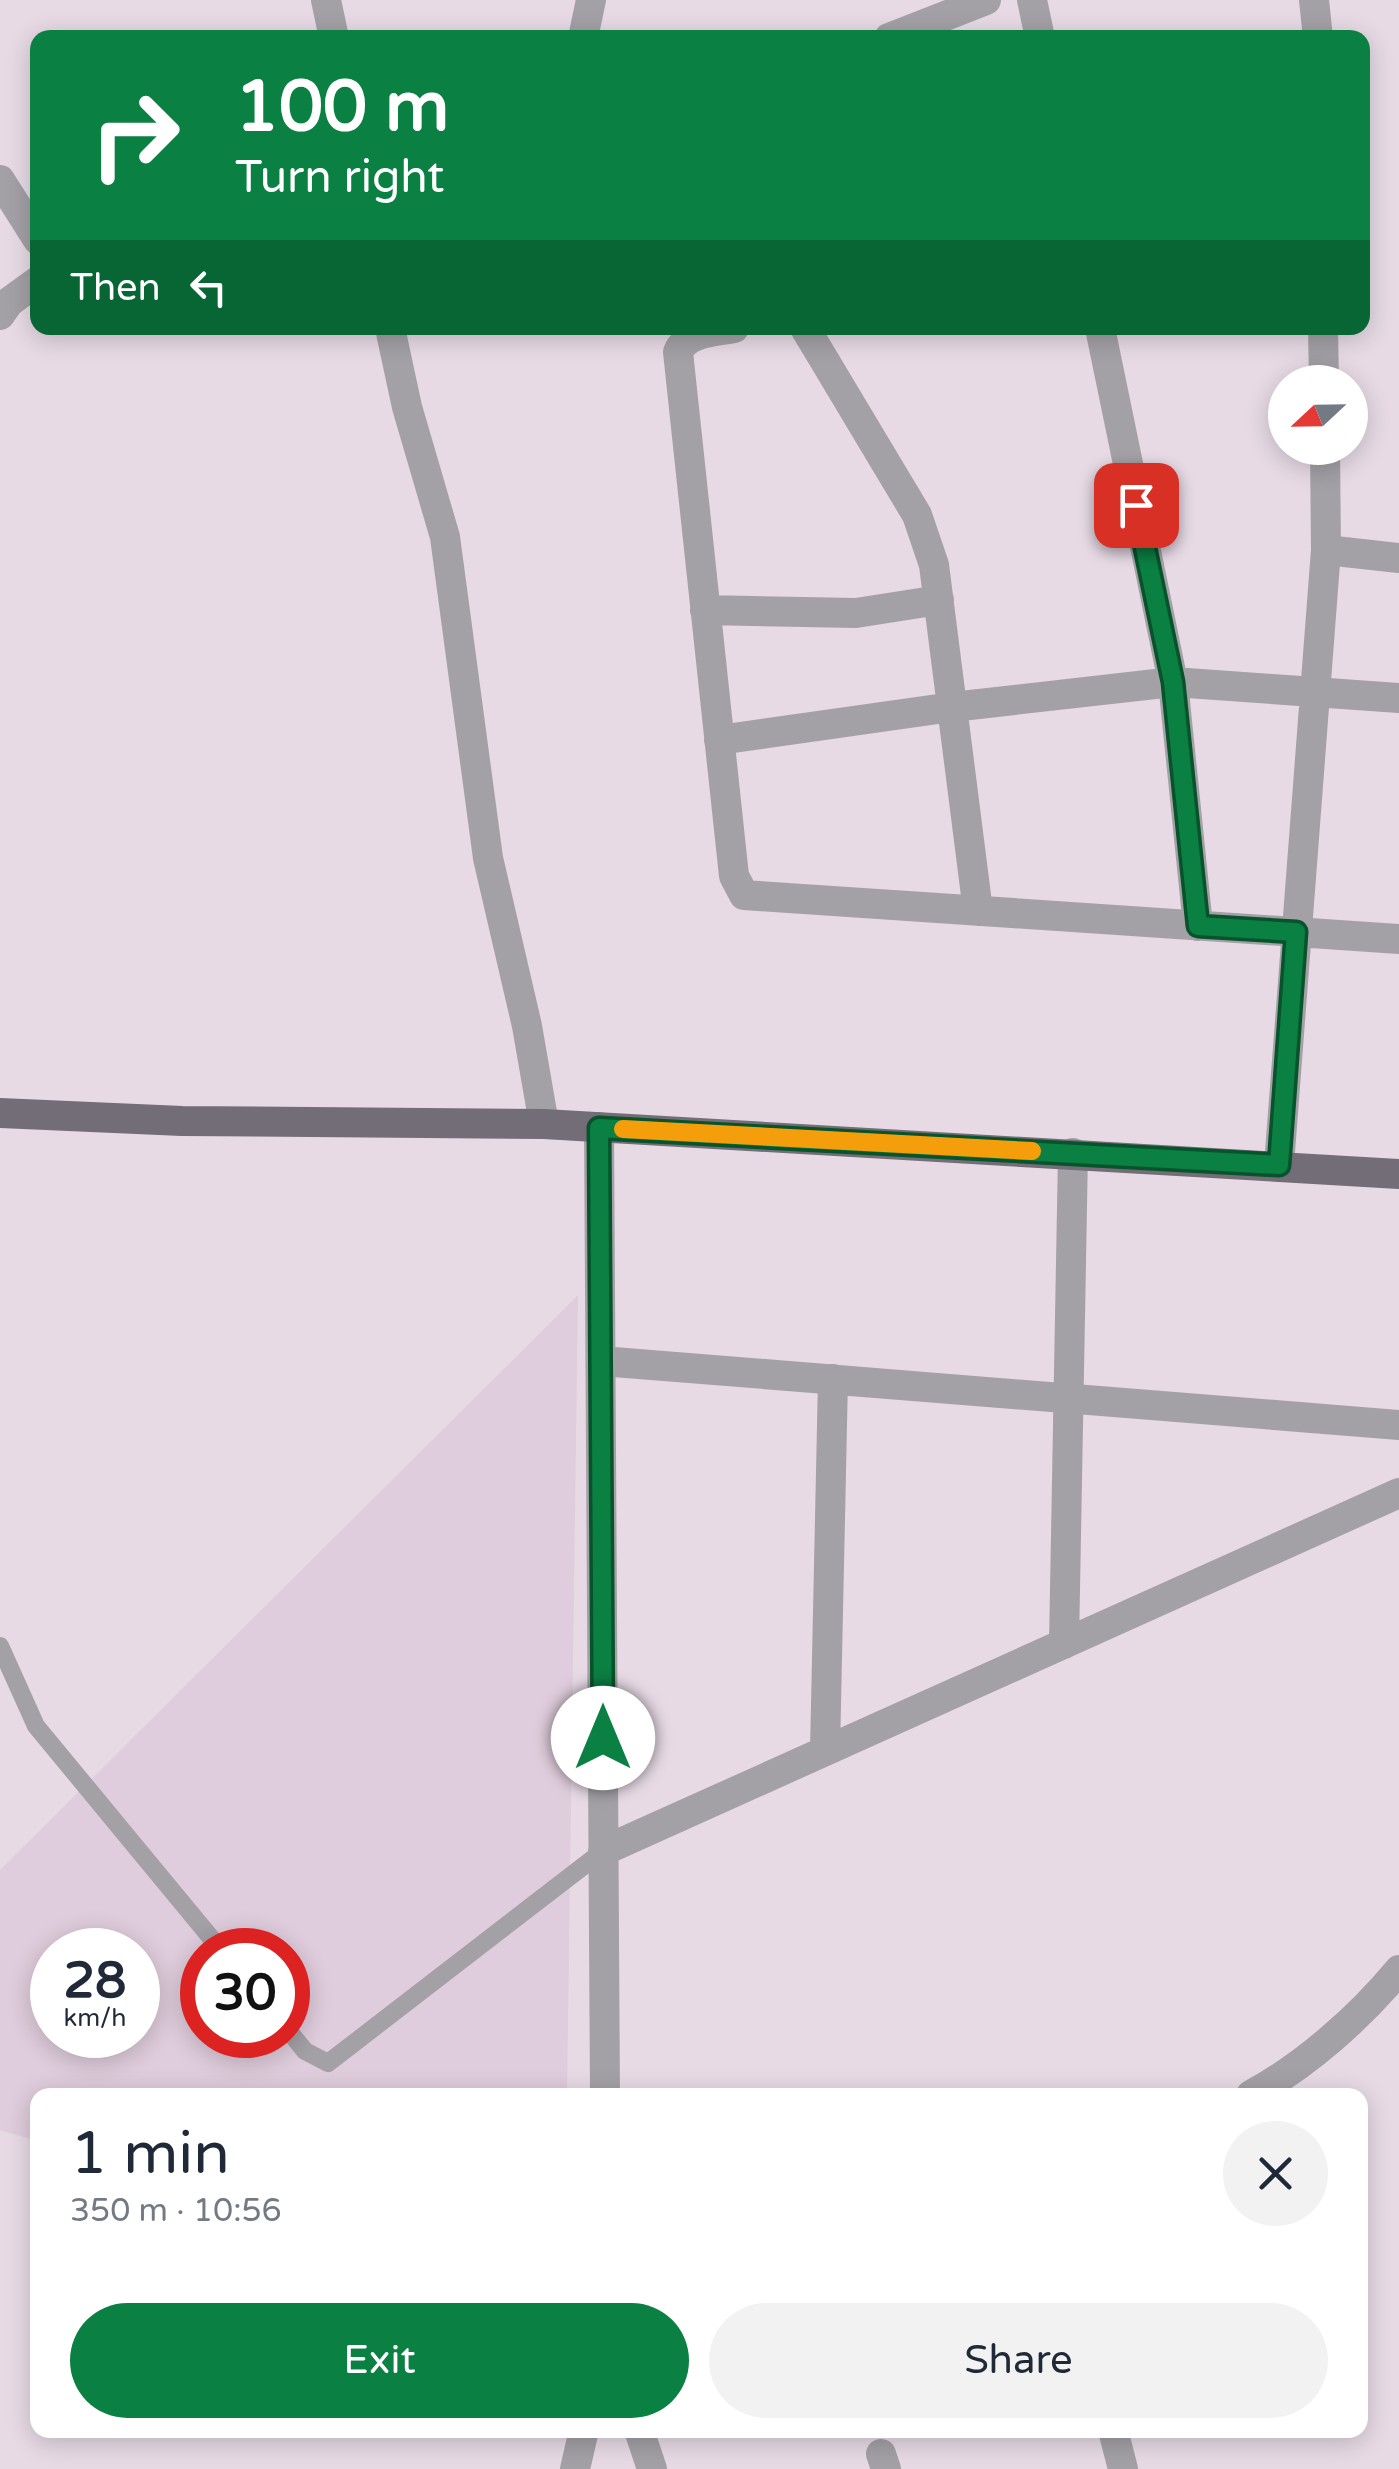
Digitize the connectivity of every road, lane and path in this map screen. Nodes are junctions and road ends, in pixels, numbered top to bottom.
1 (326, 0) edge
2 (590, 0) edge
3 (986, 0) edge
4 (1032, 0) edge
5 (1314, 0) edge
6 (332, 30) edge
7 (584, 30) edge
8 (909, 30) edge
9 (1038, 30) edge
10 (1317, 30) edge
11 (0, 180) edge
12 (30, 227) edge
13 (30, 287) edge
14 (0, 315) edge
15 (392, 335) edge
16 (702, 335) edge
17 (809, 335) edge
18 (1101, 335) edge
19 (1323, 335) edge
20 (1324, 365) edge
21 (1325, 465) edge
22 (1326, 550) junction
23 (1399, 558) edge
24 (939, 600) junction
25 (706, 610) junction
26 (1173, 682) junction
27 (1313, 692) junction
28 (1399, 698) edge
29 (952, 707) junction
30 (719, 740) junction
31 (978, 911) junction
32 (1198, 926) junction
33 (1296, 932) junction
34 (1399, 940) edge
35 (0, 1113) edge
36 (544, 1124) junction
37 (599, 1128) junction
38 (1073, 1153) junction
39 (1279, 1165) junction
40 (1399, 1174) edge
41 (600, 1361) junction
42 (833, 1380) junction
43 (1068, 1398) junction
44 (1399, 1425) edge
45 (1399, 1493) edge
46 (1064, 1644) junction
47 (0, 1646) edge
48 (824, 1751) junction
49 (604, 1851) junction
50 (203, 1928) edge
51 (1399, 1970) edge
52 (310, 2054) edge
53 (605, 2088) edge
54 (1262, 2088) edge
55 (582, 2438) edge
56 (642, 2438) edge
57 (1115, 2438) edge
58 (575, 2469) edge
59 (652, 2469) edge
60 (1124, 2469) edge

1 - 6 street
2 - 7 street
3 - 8 street
4 - 9 street
5 - 10 street
11 - 12 street
13 - 14 street
15 - 36 street
16 - 25 street
17 - 24 street
18 - 26 street
19 - 20 street
21 - 22 street
22 - 23 street
22 - 27 street
24 - 25 street
24 - 29 street
25 - 30 street
26 - 27 street
26 - 29 street
26 - 32 street
27 - 28 street
27 - 33 street
29 - 30 street
29 - 31 street
30 - 31 street
31 - 32 street
32 - 33 street
33 - 34 street
33 - 39 street
35 - 36 main road
36 - 37 main road
37 - 38 main road
37 - 41 street
38 - 39 main road
38 - 43 street
39 - 40 main road
41 - 42 street
41 - 49 street
42 - 43 street
42 - 48 street
43 - 44 street
43 - 46 street
45 - 46 street
46 - 48 street
47 - 50 lane
48 - 49 street
49 - 52 lane
49 - 53 street
51 - 54 street
55 - 58 street
56 - 59 street
57 - 60 street

